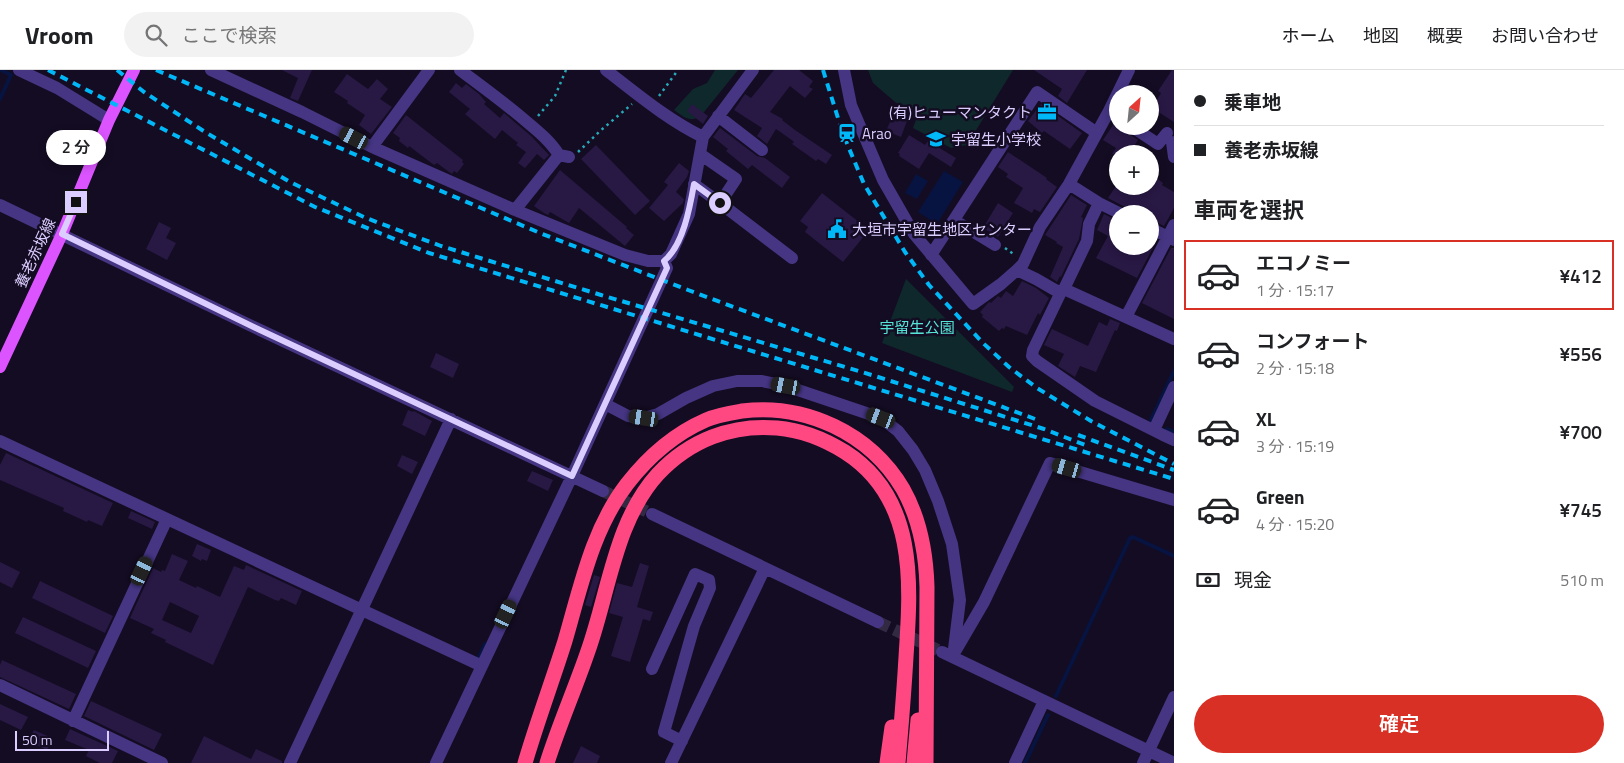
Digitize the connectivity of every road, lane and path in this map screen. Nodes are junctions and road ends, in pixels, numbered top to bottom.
1 (19, 70) edge
2 (134, 70) edge
3 (211, 70) edge
4 (429, 70) edge
5 (460, 70) edge
6 (566, 70) edge
7 (606, 70) edge
8 (678, 70) edge
9 (753, 70) edge
10 (844, 70) edge
11 (1129, 70) edge
12 (1124, 85) edge
13 (640, 96) junction
14 (653, 105) junction
15 (718, 116) junction
16 (1109, 119) edge
17 (109, 120) junction
18 (530, 125) junction
19 (1097, 133) junction
20 (1144, 135) edge
21 (703, 137) junction
22 (372, 147) junction
23 (762, 150) dead end
24 (700, 154) junction
25 (564, 156) junction
26 (1174, 157) edge
27 (694, 184) junction
28 (1069, 184) junction
29 (720, 203) junction
30 (1099, 203) junction
31 (0, 205) edge
32 (1109, 208) edge
33 (515, 210) junction
34 (954, 220) junction
35 (1174, 225) edge
36 (1159, 233) edge
37 (62, 234) junction
38 (1171, 239) edge
39 (995, 245) joint
40 (930, 255) junction
41 (792, 258) dead end
42 (664, 261) junction
43 (1021, 266) junction
44 (1063, 291) junction
45 (1126, 317) junction
46 (1174, 339) edge
47 (0, 368) edge
48 (1174, 387) edge
49 (605, 404) junction
50 (451, 419) junction
51 (1154, 430) junction
52 (1174, 440) edge
53 (0, 441) edge
54 (572, 476) junction
55 (603, 491) tunnel mouth
56 (1174, 500) edge
57 (652, 514) tunnel mouth
58 (167, 519) junction
59 (765, 568) junction
60 (362, 610) junction
61 (909, 619) junction
62 (878, 622) tunnel mouth
63 (926, 629) junction
64 (948, 654) junction
65 (482, 666) junction
66 (652, 669) dead end
67 (0, 686) edge
68 (1174, 697) edge
69 (1044, 701) junction
70 (73, 721) junction
71 (682, 741) junction
72 (1149, 751) junction
73 (162, 763) edge
74 (290, 763) edge
75 (436, 763) edge
76 (525, 763) edge
77 (548, 763) edge
78 (671, 763) edge
79 (886, 763) edge
80 (898, 763) edge
81 (914, 763) edge
82 (926, 763) edge
83 (1015, 763) edge
84 (1143, 763) edge
85 (1174, 763) edge

1 - 17 street
2 - 17 main road, 養老赤坂線
3 - 22 street
4 - 22 street
5 - 18 street
6 - 18 path
7 - 13 street
8 - 14 path
9 - 15 street
10 - 40 street
11 - 12 street
13 - 14 street
13 - 25 path
14 - 21 street
15 - 21 street
15 - 23 street
16 - 19 street
17 - 37 main road, 養老赤坂線
18 - 25 street
19 - 28 street
19 - 34 street
20 - 26 street
21 - 24 street
22 - 33 street
24 - 27 street
24 - 29 street
25 - 33 street
27 - 29 street
27 - 42 street
28 - 30 street
28 - 43 street
29 - 41 street
30 - 32 street
30 - 44 street
31 - 37 street
33 - 42 street
34 - 39 street
34 - 40 street
35 - 38 street
36 - 38 street
37 - 47 main road, 養老赤坂線
37 - 50 street
38 - 45 street
39 - 43 path
40 - 43 street
42 - 49 street
43 - 44 street
44 - 45 street
44 - 51 street
45 - 46 street
48 - 51 street
49 - 54 street
49 - 64 street
50 - 54 street
50 - 60 street
51 - 52 street
53 - 58 street
54 - 55 street
54 - 65 street
56 - 64 street
57 - 59 street
58 - 60 street
58 - 70 street
59 - 62 street
59 - 71 street
60 - 65 street
60 - 74 street
61 - 77 highway
61 - 79 highway
61 - 80 highway
63 - 76 highway
63 - 81 highway
63 - 82 highway
64 - 69 street
65 - 75 street
66 - 71 street
67 - 70 street
68 - 72 street
69 - 72 street
69 - 83 street
70 - 73 street
71 - 78 street
72 - 84 street
72 - 85 street

